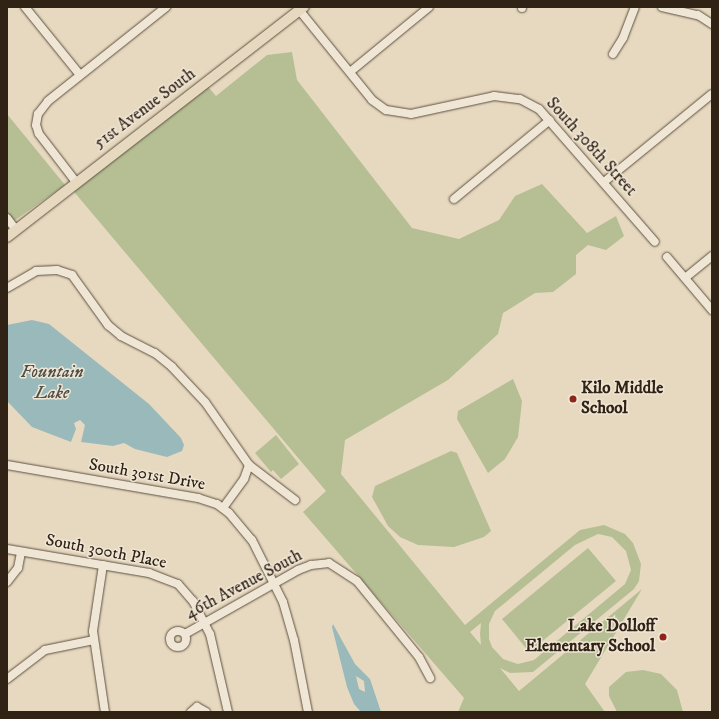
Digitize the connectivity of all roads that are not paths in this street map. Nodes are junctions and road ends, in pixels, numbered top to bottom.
1 (25, 7) edge
2 (166, 7) edge
3 (429, 7) edge
4 (635, 7) edge
5 (662, 7) edge
6 (302, 9) edge
7 (712, 24) edge
8 (613, 54) dead end
9 (350, 72) junction
10 (80, 75) junction
11 (712, 94) edge
12 (550, 120) junction
13 (76, 182) junction
14 (604, 182) junction
15 (454, 199) dead end
16 (7, 218) edge
17 (16, 230) junction
18 (7, 237) edge
19 (655, 242) dead end
20 (712, 256) edge
21 (667, 257) dead end
22 (685, 278) junction
23 (7, 288) edge
24 (712, 310) edge
25 (7, 465) edge
26 (249, 465) junction
27 (295, 500) dead end
28 (223, 508) junction
29 (7, 549) edge
30 (21, 552) junction
31 (103, 565) junction
32 (7, 582) edge
33 (275, 582) junction
34 (205, 623) junction
35 (185, 634) dead end
36 (94, 640) junction
37 (430, 678) dead end
38 (7, 679) edge
39 (228, 711) edge
40 (106, 712) edge
41 (191, 712) edge
42 (206, 712) edge
43 (218, 712) edge
44 (308, 712) edge

1 - 10 street
2 - 10 street
3 - 9 street
4 - 8 street
5 - 7 street
6 - 9 street, South 308th Street
6 - 13 main road, 51st Avenue South
9 - 12 street, South 308th Street
10 - 13 street
11 - 14 street
12 - 14 street, South 308th Street
12 - 15 street
13 - 17 main road, 51st Avenue South
14 - 19 street, South 308th Street
16 - 17 street
17 - 18 main road, 51st Avenue South
20 - 22 street
21 - 22 street
22 - 24 street
23 - 26 street
25 - 28 street, South 301st Drive
26 - 27 street
26 - 28 street
28 - 33 street, South 301st Drive
29 - 30 street, South 300th Place
30 - 31 street, South 300th Place
30 - 32 street
31 - 34 street, South 300th Place
31 - 36 street
33 - 34 street, 46th Avenue South
33 - 37 street, 46th Avenue South
33 - 44 street, South 301st Drive
34 - 35 street, 46th Avenue South
34 - 39 street, South 300th Place
36 - 38 street
36 - 40 street
39 - 43 street
41 - 42 street

